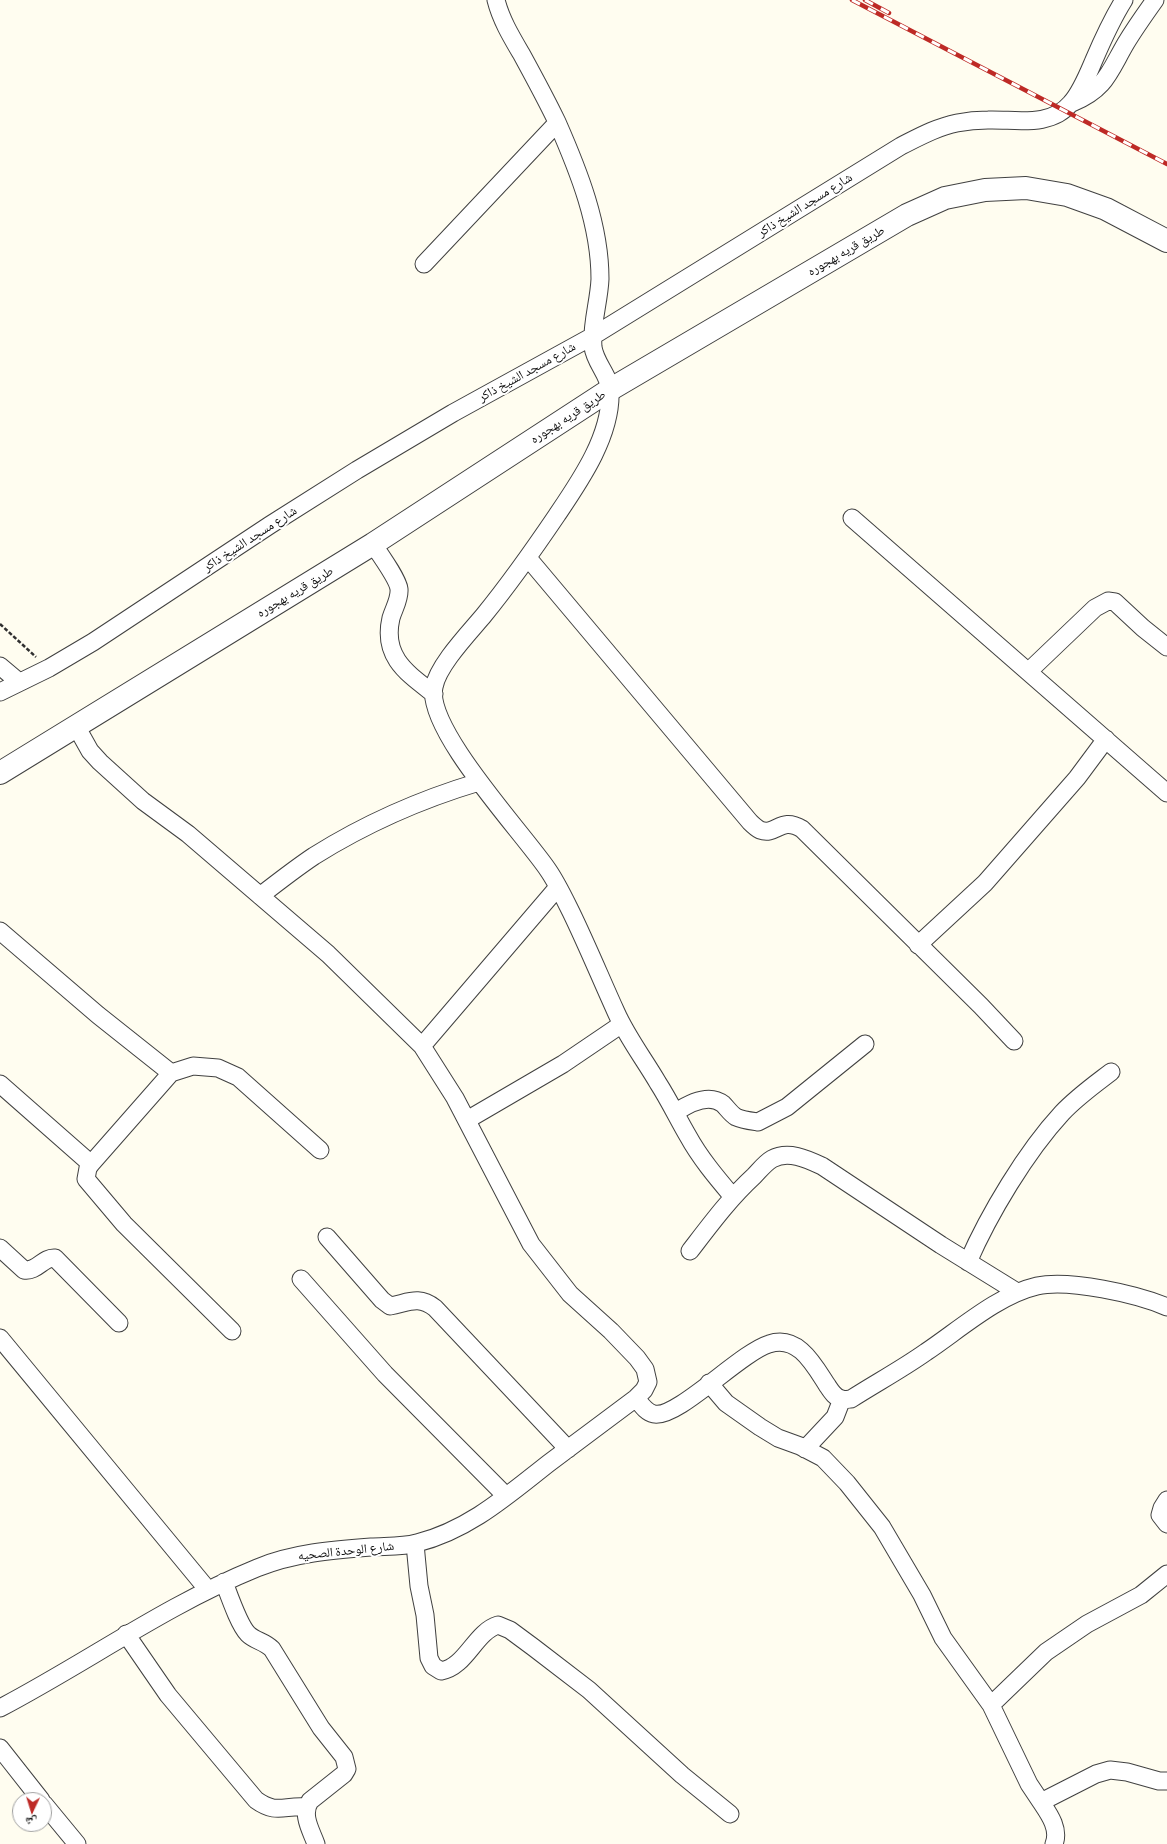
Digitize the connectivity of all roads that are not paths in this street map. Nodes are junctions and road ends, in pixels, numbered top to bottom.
1 (496, 0) edge
2 (1124, 0) edge
3 (1155, 0) edge
4 (1072, 103) junction
5 (557, 123) junction
6 (1167, 241) edge
7 (424, 264) dead end
8 (592, 336) junction
9 (609, 385) junction
10 (852, 518) dead end
11 (373, 544) junction
12 (528, 558) junction
13 (1167, 647) edge
14 (0, 666) edge
15 (1029, 671) junction
16 (19, 682) junction
17 (0, 692) edge
18 (434, 694) junction
19 (76, 726) junction
20 (1106, 739) junction
21 (0, 774) edge
22 (479, 782) junction
23 (1167, 793) edge
24 (558, 887) junction
25 (260, 896) junction
26 (0, 931) edge
27 (918, 945) junction
28 (622, 1024) junction
29 (1014, 1041) dead end
30 (865, 1044) dead end
31 (422, 1046) junction
32 (1111, 1072) dead end
33 (171, 1073) junction
34 (0, 1084) edge
35 (676, 1112) junction
36 (467, 1120) junction
37 (320, 1150) dead end
38 (91, 1164) junction
39 (733, 1197) junction
40 (327, 1237) dead end
41 (0, 1248) edge
42 (690, 1251) dead end
43 (968, 1262) junction
44 (301, 1279) dead end
45 (1017, 1292) junction
46 (1167, 1307) edge
47 (119, 1322) dead end
48 (232, 1331) dead end
49 (0, 1338) edge
50 (709, 1383) junction
51 (636, 1398) junction
52 (842, 1400) junction
53 (568, 1448) junction
54 (805, 1449) junction
55 (506, 1496) junction
56 (1167, 1500) edge
57 (1167, 1524) edge
58 (415, 1544) junction
59 (1167, 1574) edge
60 (224, 1582) junction
61 (208, 1590) junction
62 (126, 1634) junction
63 (991, 1705) junction
64 (0, 1708) edge
65 (0, 1748) edge
66 (1167, 1782) edge
67 (34, 1792) edge
68 (1041, 1802) junction
69 (306, 1807) junction
70 (52, 1814) edge
71 (730, 1814) dead end
72 (77, 1844) edge
73 (316, 1844) edge
74 (1054, 1844) edge

1 - 5 street
2 - 4 street
3 - 4 street, شارع مسجد الشيخ ذاكر
4 - 8 street, شارع مسجد الشيخ ذاكر
5 - 7 street
5 - 8 street
6 - 9 street, طريق قريه بهجوره
8 - 9 street
8 - 16 street, شارع مسجد الشيخ ذاكر
9 - 11 street, طريق قريه بهجوره
9 - 12 street
10 - 15 street
11 - 18 street
11 - 19 street, طريق قريه بهجوره
12 - 18 street
12 - 27 street
13 - 15 street
14 - 16 street
15 - 20 street
16 - 17 street, شارع مسجد الشيخ ذاكر
18 - 22 street
19 - 21 street, طريق قريه بهجوره
19 - 25 street
20 - 23 street
20 - 27 street
22 - 24 street
22 - 25 street
24 - 28 street
24 - 31 street
25 - 31 street
26 - 33 street
27 - 29 street
28 - 35 street
28 - 36 street
30 - 35 street
31 - 36 street
32 - 43 street
33 - 37 street
33 - 38 street
34 - 38 street
35 - 39 street
36 - 51 street, شارع الوحدة الصحيه
38 - 48 street
39 - 42 street
39 - 43 street
40 - 53 street
41 - 47 street
43 - 45 street
44 - 55 street
45 - 46 street
45 - 52 street
49 - 61 street
50 - 51 street
50 - 52 street
50 - 54 street
51 - 53 street, شارع الوحدة الصحيه
52 - 54 street
53 - 55 street, شارع الوحدة الصحيه
54 - 63 street
55 - 58 street, شارع الوحدة الصحيه
56 - 57 street
58 - 60 street, شارع الوحدة الصحيه
58 - 71 street
59 - 63 street
60 - 61 street, شارع الوحدة الصحيه
60 - 69 street
61 - 62 street, شارع الوحدة الصحيه
62 - 64 street, شارع الوحدة الصحيه
62 - 69 street
63 - 68 street
65 - 67 street
66 - 68 street
68 - 74 street
69 - 73 street
70 - 72 street

